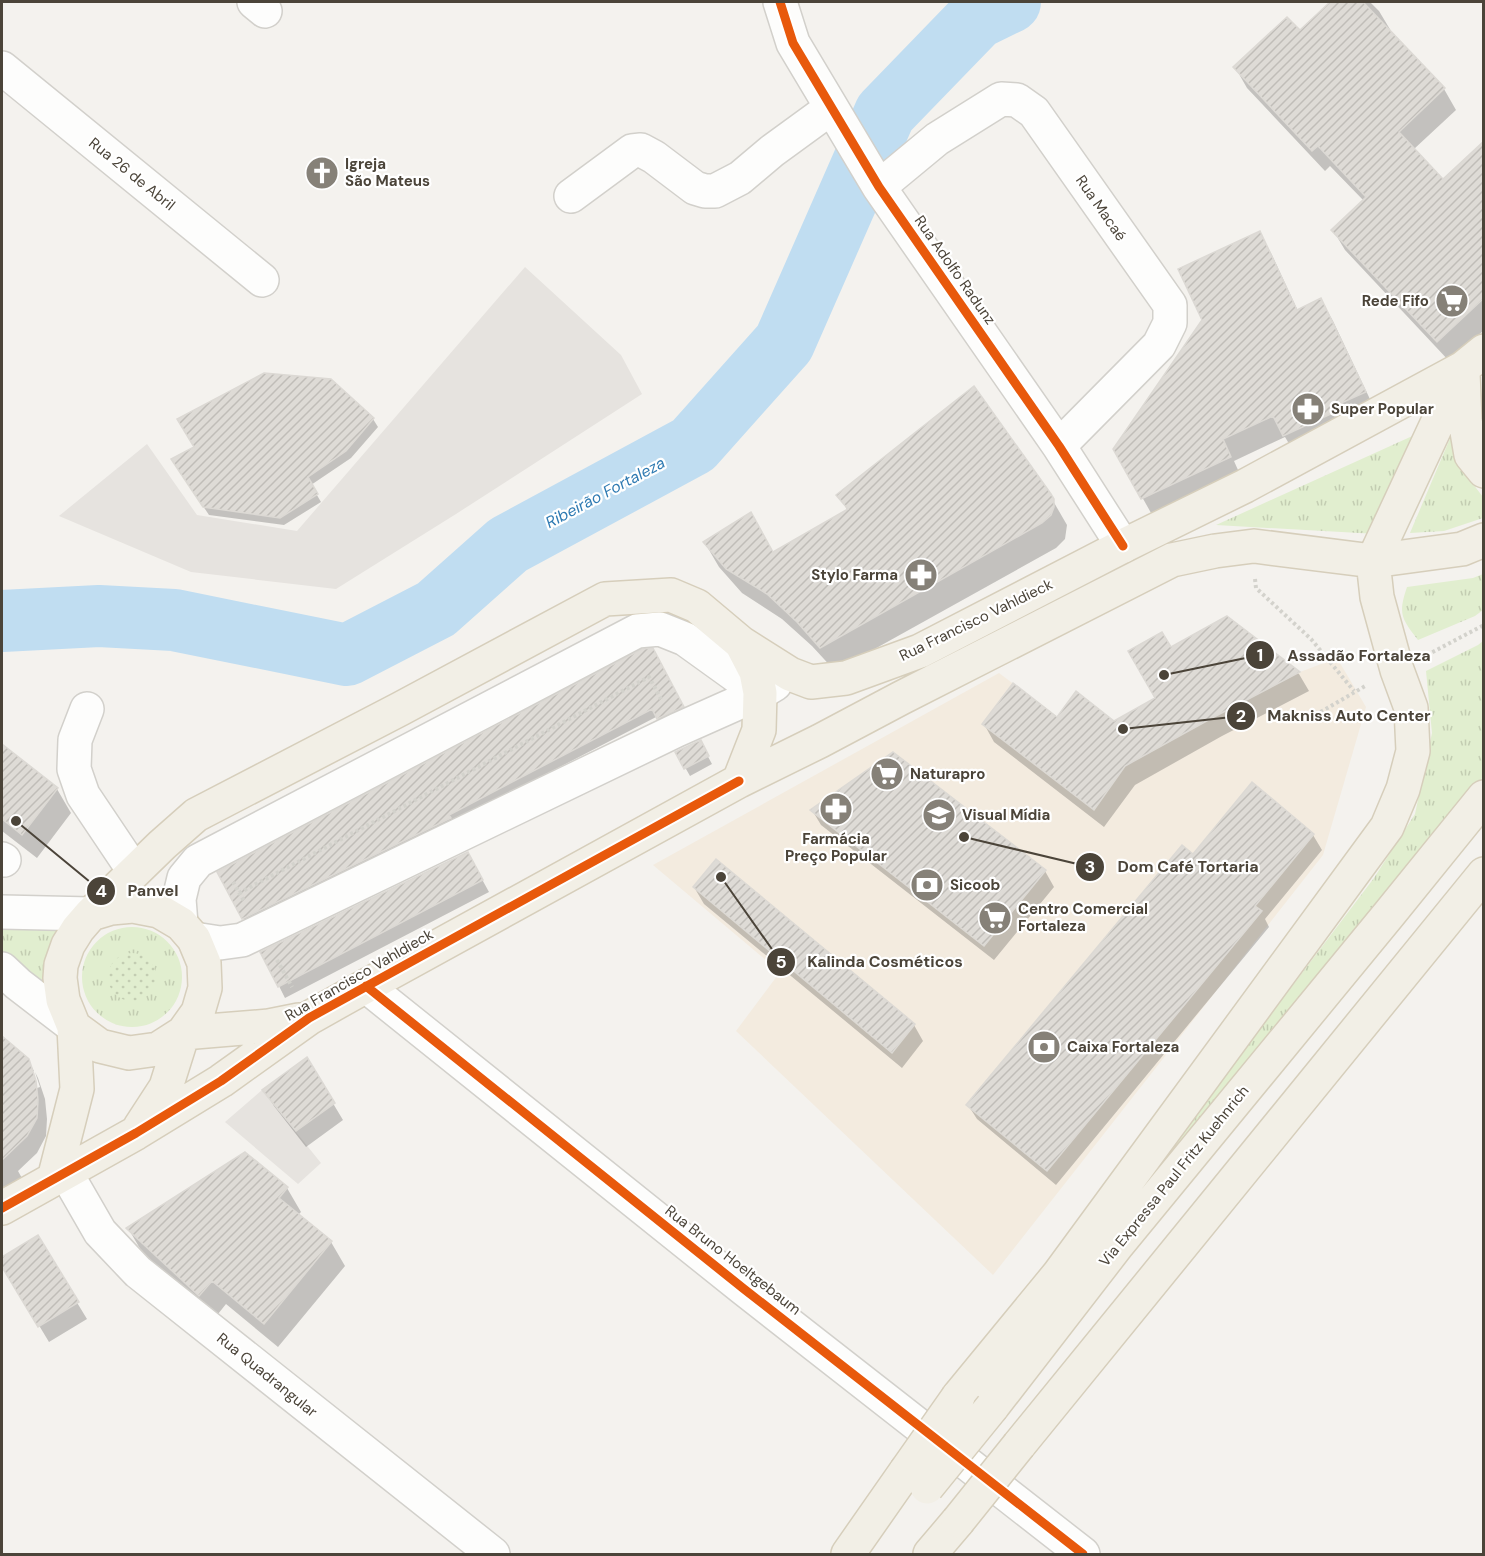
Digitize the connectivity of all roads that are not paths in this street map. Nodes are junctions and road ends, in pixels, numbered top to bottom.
1 (780, 2) edge
2 (2, 68) edge
3 (838, 120) junction
4 (876, 182) junction
5 (571, 196) dead end
6 (262, 280) dead end
7 (1473, 360) edge
8 (1059, 447) junction
9 (1484, 471) edge
10 (1484, 540) edge
11 (1123, 546) junction
12 (1373, 561) junction
13 (741, 643) junction
14 (790, 674) junction
15 (760, 693) junction
16 (87, 709) dead end
17 (740, 781) junction
18 (1484, 797) edge
19 (134, 872) junction
20 (1484, 874) edge
21 (2, 912) edge
22 (91, 914) junction
23 (187, 932) junction
24 (2, 969) edge
25 (366, 986) junction
26 (309, 1018) junction
27 (74, 1027) junction
28 (183, 1033) junction
29 (136, 1133) junction
30 (60, 1176) junction
31 (2, 1208) edge
32 (917, 1479) junction
33 (493, 1554) edge
34 (848, 1554) edge
35 (864, 1554) edge
36 (930, 1554) edge
37 (1083, 1554) edge

1 - 3 street, Rua Adolfo Radunz
2 - 6 street, Rua 26 de Abril
3 - 4 street, Rua Adolfo Radunz
3 - 5 street
4 - 8 street, Rua Adolfo Radunz
4 - 8 street, Rua Macaé
7 - 9 main road
7 - 11 main road, Rua Francisco Vahldieck
7 - 12 main road
8 - 11 street, Rua Adolfo Radunz
10 - 12 main road, Rua Francisco Vahldieck
11 - 14 main road, Rua Francisco Vahldieck
12 - 17 main road, Rua Francisco Vahldieck
12 - 32 main road, bridge
13 - 14 main road, Rua Francisco Vahldieck
13 - 15 main road
13 - 19 main road, Rua Francisco Vahldieck
14 - 15 street
15 - 17 main road
15 - 23 street
15 - 23 street
16 - 19 street
17 - 25 main road, Rua Francisco Vahldieck
18 - 32 main road, Via Expressa Paul Fritz Kuehnrich, bridge
19 - 22 main road, Rua Francisco Vahldieck
20 - 36 main road, bridge
21 - 22 street
22 - 23 main road
22 - 27 main road, Rua Francisco Vahldieck
23 - 28 main road
24 - 27 street
25 - 26 main road, Rua Francisco Vahldieck
25 - 37 street, Rua Bruno Hoeltgebaum
26 - 28 main road, Rua Francisco Vahldieck
26 - 29 main road, Rua Francisco Vahldieck
27 - 28 main road
27 - 30 main road, Rua Francisco Vahldieck
28 - 29 main road
29 - 30 main road, Rua Francisco Vahldieck
30 - 31 main road, Rua Francisco Vahldieck
30 - 33 street, Rua Quadrangular
32 - 34 main road
32 - 35 main road, Via Expressa Paul Fritz Kuehnrich

